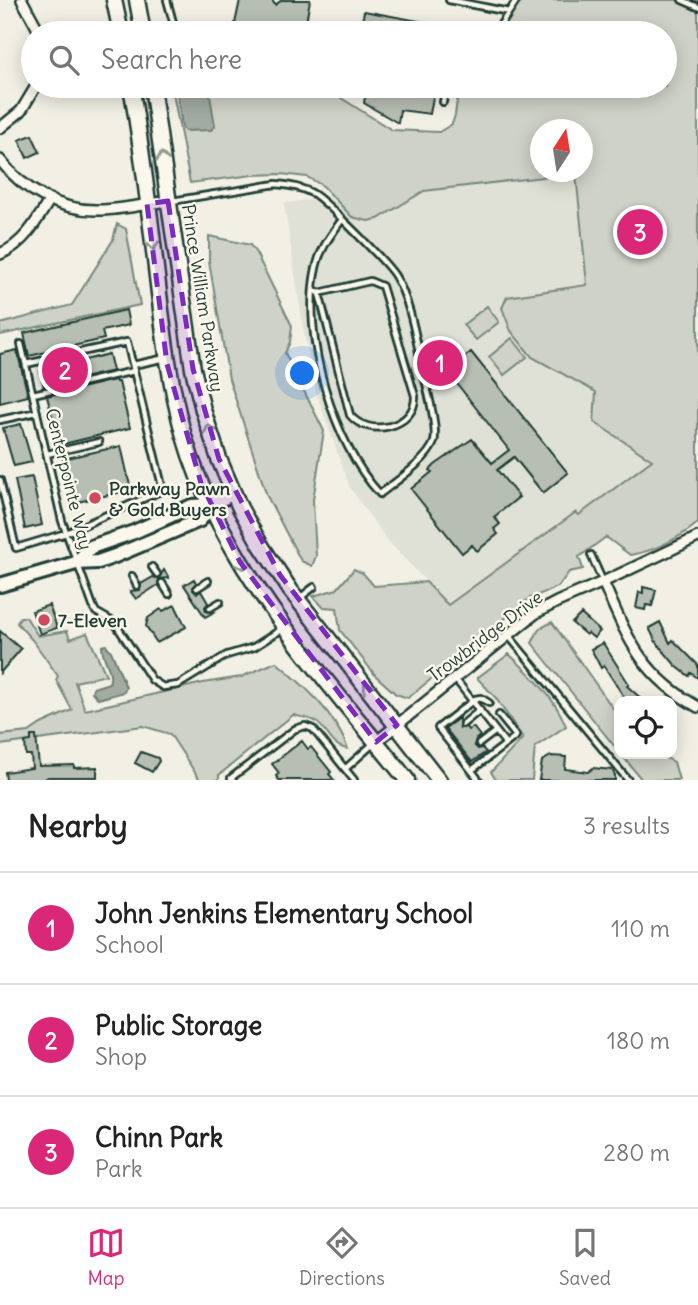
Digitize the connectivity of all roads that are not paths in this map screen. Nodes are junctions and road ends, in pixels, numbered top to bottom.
1 (22, 0) edge
2 (114, 0) edge
3 (137, 0) edge
4 (167, 0) edge
5 (449, 0) edge
6 (517, 0) edge
7 (682, 0) edge
8 (698, 7) edge
9 (509, 12) junction
10 (33, 21) edge
11 (118, 21) edge
12 (141, 21) edge
13 (173, 21) edge
14 (503, 21) edge
15 (29, 98) edge
16 (133, 98) edge
17 (153, 98) edge
18 (444, 98) edge
19 (443, 102) dead end
20 (0, 128) edge
21 (0, 160) edge
22 (50, 199) junction
23 (168, 201) junction
24 (148, 204) junction
25 (341, 221) junction
26 (0, 254) edge
27 (313, 289) junction
28 (319, 293) junction
29 (21, 344) dead end
30 (166, 358) junction
31 (26, 364) junction
32 (134, 368) junction
33 (33, 394) junction
34 (37, 412) junction
35 (0, 420) edge
36 (99, 442) dead end
37 (47, 454) junction
38 (0, 480) edge
39 (233, 493) junction
40 (211, 505) junction
41 (66, 533) junction
42 (698, 537) edge
43 (591, 555) dead end
44 (76, 563) junction
45 (152, 567) dead end
46 (157, 575) dead end
47 (132, 576) dead end
48 (208, 581) dead end
49 (603, 582) junction
50 (162, 583) dead end
51 (0, 585) edge
52 (137, 586) dead end
53 (314, 587) dead end
54 (197, 588) dead end
55 (169, 594) dead end
56 (298, 600) junction
57 (220, 602) dead end
58 (211, 608) dead end
59 (285, 626) junction
60 (508, 634) junction
61 (454, 678) junction
62 (472, 701) junction
63 (489, 702) dead end
64 (698, 707) edge
65 (480, 710) junction
66 (499, 715) dead end
67 (463, 724) dead end
68 (397, 725) junction
69 (496, 731) junction
70 (376, 742) junction
71 (479, 744) dead end
72 (506, 744) junction
73 (345, 769) junction
74 (472, 770) junction
75 (233, 780) edge
76 (354, 780) edge
77 (407, 780) edge
78 (439, 780) edge
79 (480, 780) edge
80 (628, 780) edge

1 - 10 street
2 - 11 highway
3 - 12 highway
4 - 13 lane
5 - 9 lane
6 - 9 lane
7 - 8 lane
9 - 14 lane
15 - 20 street
16 - 24 highway
23 -> 17 highway, Prince William Parkway
18 - 19 lane
21 - 22 street
22 - 24 street
22 - 26 street
23 - 24 street
23 - 25 lane
39 -> 23 highway, Prince William Parkway
24 -> 30 highway
25 - 27 lane
25 - 27 lane
27 - 28 lane
28 - 28 lane
29 - 31 lane, Centerpointe Way
30 - 32 lane
30 - 40 highway
31 - 32 lane
31 - 33 lane, Centerpointe Way
32 - 33 lane
32 - 41 lane
33 - 34 lane, Centerpointe Way
34 - 35 lane
34 - 37 lane, Centerpointe Way
36 - 37 lane
37 - 41 lane, Centerpointe Way
38 - 41 lane
39 - 40 main road
39 - 56 highway, Prince William Parkway
40 - 44 main road
40 -> 59 highway
41 - 44 lane, Centerpointe Way
42 - 49 street, Trowbridge Drive
43 - 49 lane
44 - 51 main road
44 - 59 lane, Centerpointe Way
45 - 46 lane
47 - 52 lane
48 - 54 lane
49 - 60 street, Trowbridge Drive
49 - 64 street
50 - 55 lane
53 - 56 lane
68 -> 56 highway, Prince William Parkway
57 - 58 lane
59 - 70 highway
60 - 61 street, Trowbridge Drive
60 - 80 lane
61 - 62 lane
61 - 68 street, Trowbridge Drive
62 - 63 lane
62 - 65 lane
62 - 74 lane
65 - 67 lane
65 - 69 lane
66 - 72 lane
68 - 70 street, Trowbridge Drive
68 - 78 highway, Prince William Parkway
69 - 71 lane
69 - 72 lane
70 - 73 lane
70 - 77 highway
72 - 74 lane
73 - 75 lane
73 - 76 lane
74 - 79 lane

